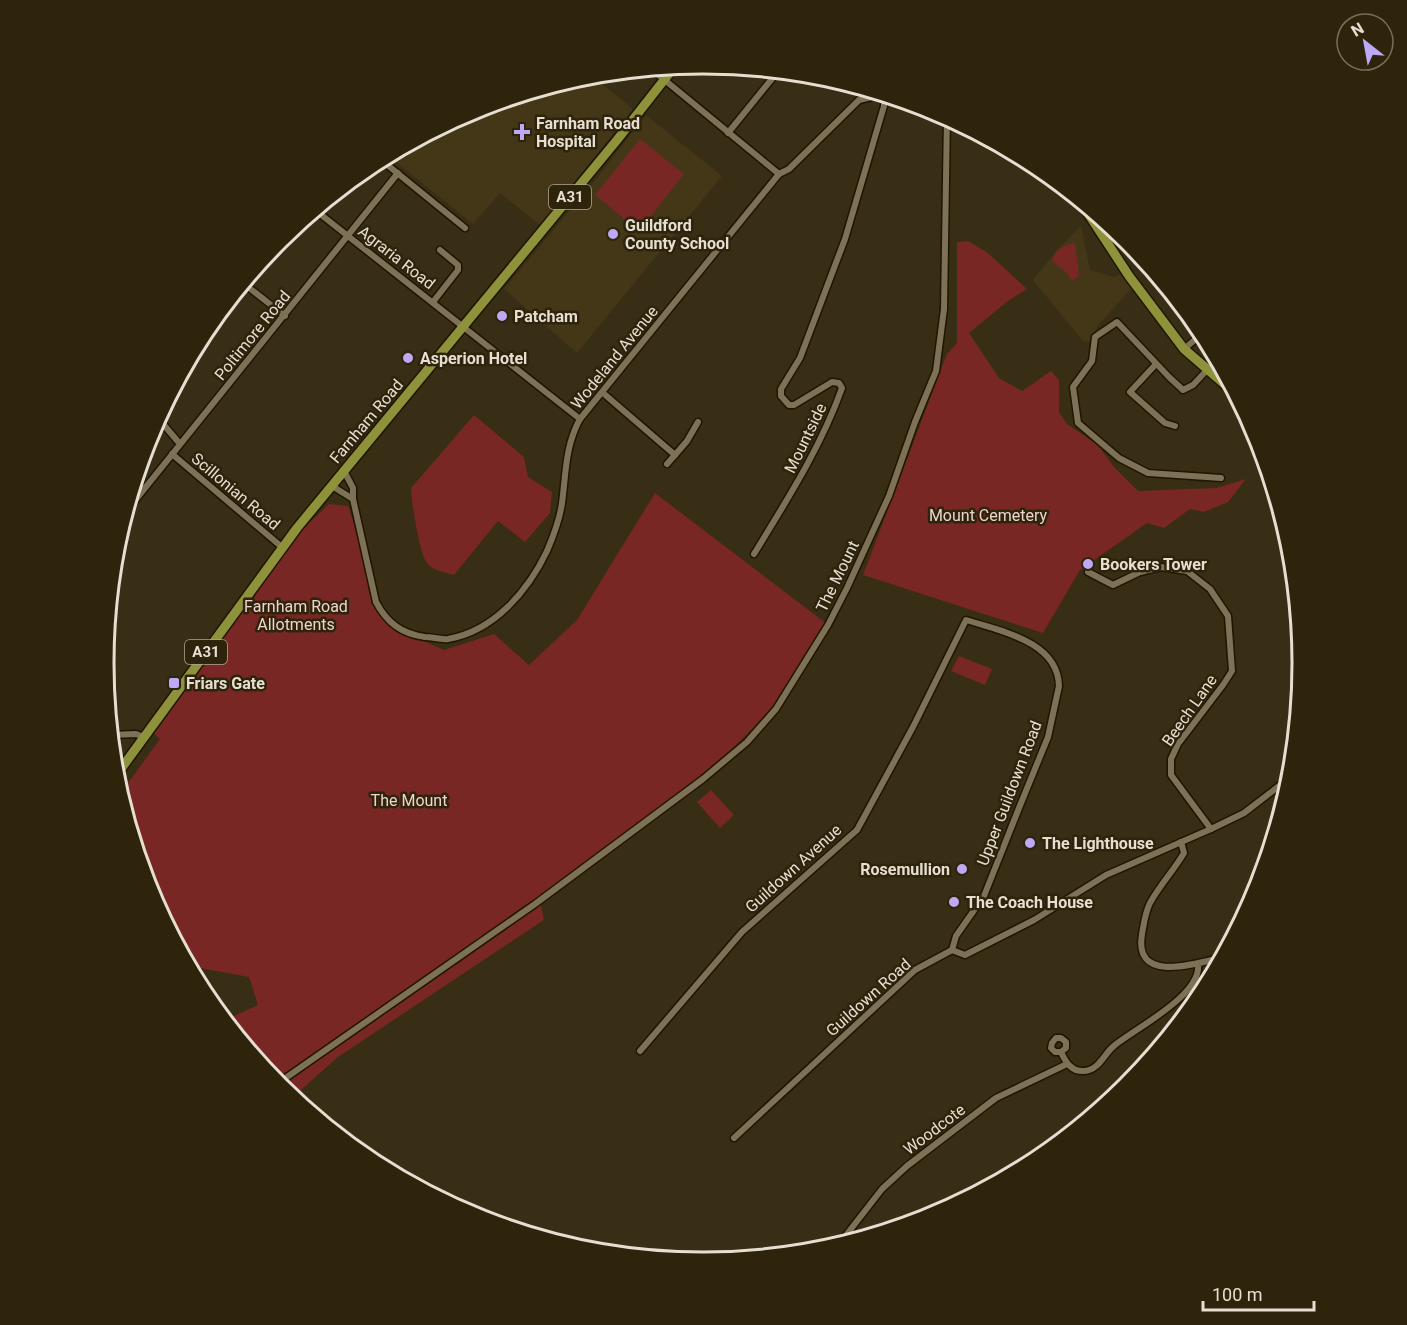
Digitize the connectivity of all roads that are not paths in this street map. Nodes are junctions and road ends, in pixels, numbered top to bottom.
1 (668, 75) edge
2 (659, 76) edge
3 (772, 78) edge
4 (664, 80) junction
5 (868, 98) edge
6 (884, 102) edge
7 (947, 126) edge
8 (728, 133) junction
9 (388, 165) edge
10 (398, 173) junction
11 (779, 174) junction
12 (321, 215) edge
13 (1093, 221) edge
14 (465, 228) dead end
15 (348, 236) junction
16 (440, 250) dead end
17 (249, 288) edge
18 (433, 302) junction
19 (285, 316) junction
20 (462, 327) junction
21 (1196, 340) edge
22 (1184, 349) junction
23 (1156, 363) junction
24 (1207, 370) junction
25 (1221, 382) edge
26 (603, 393) junction
27 (580, 419) junction
28 (698, 422) dead end
29 (164, 425) edge
30 (1175, 426) dead end
31 (180, 444) junction
32 (172, 454) junction
33 (675, 454) junction
34 (667, 464) dead end
35 (344, 471) junction
36 (1221, 478) dead end
37 (332, 486) junction
38 (139, 496) edge
39 (352, 499) junction
40 (283, 548) junction
41 (754, 554) dead end
42 (1088, 572) dead end
43 (966, 620) joint
44 (120, 735) edge
45 (144, 737) junction
46 (124, 765) edge
47 (1279, 786) edge
48 (1211, 829) junction
49 (1181, 842) junction
50 (952, 951) junction
51 (1212, 960) edge
52 (1198, 964) junction
53 (640, 1051) dead end
54 (1061, 1052) dead end
55 (1067, 1064) junction
56 (286, 1078) edge
57 (734, 1138) dead end
58 (848, 1233) edge

1 - 4 main road, Farnham Road / A31
2 - 4 street
3 - 8 street
4 - 8 street
4 - 20 main road, Farnham Road / A31
5 - 11 street, Wodeland Avenue
6 - 41 street, Mountside
7 - 56 street, The Mount
8 - 11 street
9 - 10 street
10 - 14 street
10 - 15 street, Poltimore Road
11 - 26 street, Wodeland Avenue
12 - 15 street, Agraria Road
13 - 22 main road
15 - 18 street, Agraria Road
15 - 19 street, Poltimore Road
16 - 18 street
17 - 19 street
18 - 20 street, Agraria Road
19 - 31 street, Poltimore Road
20 - 27 street, Agraria Road
20 - 35 main road, Farnham Road / A31
21 - 22 street
22 - 24 main road
23 - 24 street
23 - 30 street
23 - 36 street
24 - 25 main road
26 - 27 street, Wodeland Avenue
26 - 33 street
27 - 39 street, Wodeland Avenue
28 - 33 street
29 - 31 street, Scillonian Road
31 - 32 street, Poltimore Road
32 - 38 street, Poltimore Road
32 - 40 street, Scillonian Road
33 - 34 street
35 - 37 main road, Farnham Road / A31
35 - 39 street, Wodeland Avenue
37 - 39 street
37 - 40 main road, Farnham Road / A31
40 - 45 main road, Farnham Road / A31
42 - 48 street, Beech Lane
43 - 50 street, Upper Guildown Road
43 - 53 street, Guildown Avenue
44 - 45 street
45 - 46 main road, Farnham Road / A31
47 - 48 street, Guildown Road
48 - 49 street, Guildown Road
49 - 50 street, Guildown Road
49 - 52 street
50 - 57 street, Guildown Road
51 - 52 street
52 - 55 street
54 - 55 street
55 - 58 street, Woodcote

